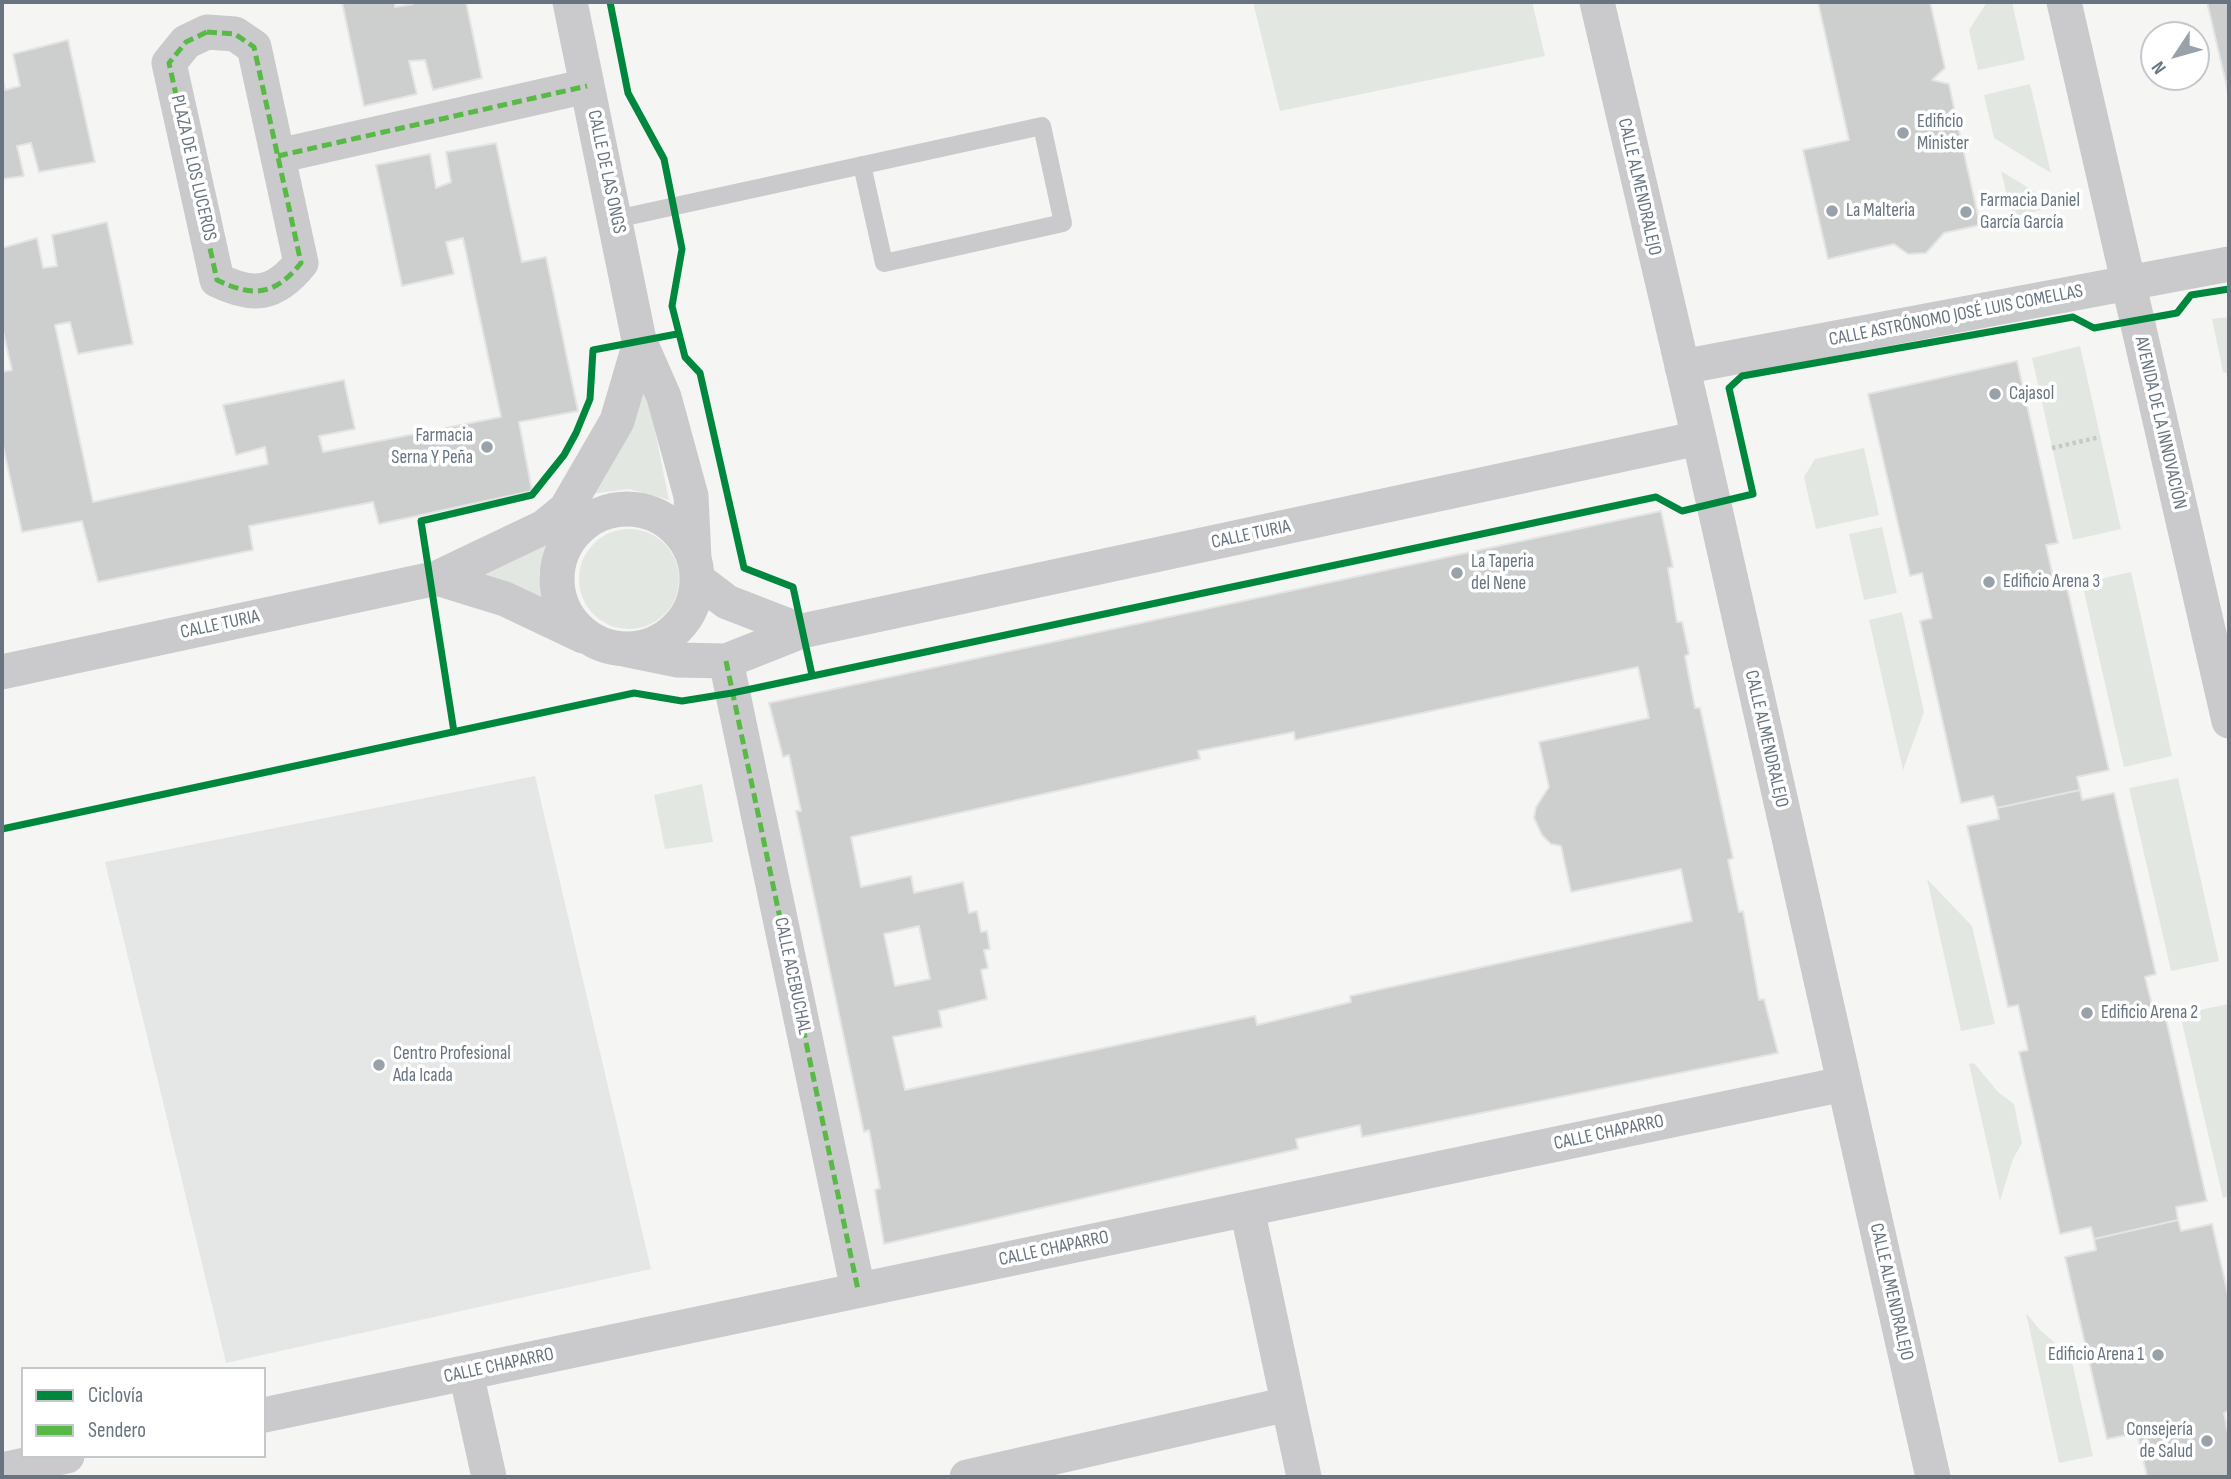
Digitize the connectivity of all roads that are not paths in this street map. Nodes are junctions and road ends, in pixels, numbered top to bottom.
1 (570, 2) edge
2 (1597, 2) edge
3 (2064, 2) edge
4 (587, 86) junction
5 (278, 156) junction
6 (862, 165) junction
7 (616, 219) junction
8 (2229, 264) edge
9 (2128, 284) junction
10 (640, 343) junction
11 (1682, 367) junction
12 (1699, 438) junction
13 (578, 514) junction
14 (696, 569) junction
15 (437, 578) junction
16 (802, 631) junction
17 (613, 647) junction
18 (726, 661) junction
19 (2, 671) edge
20 (2229, 721) edge
21 (1843, 1084) junction
22 (1247, 1209) junction
23 (858, 1290) junction
24 (466, 1373) junction
25 (1288, 1404) junction
26 (266, 1415) edge
27 (58, 1458) edge
28 (2, 1470) edge
29 (489, 1477) edge
30 (967, 1477) edge
31 (1304, 1477) edge
32 (1933, 1477) edge

1 - 4 street, CALLE DE LAS ONGS
2 - 11 street, CALLE ALMENDRALEJO
3 - 9 street, AVENIDA DE LA INNOVACIÓN
4 - 5 street
4 - 7 street, CALLE DE LAS ONGS
5 - 5 street, PLAZA DE LOS LUCEROS
6 - 6 lane
6 - 7 lane
7 - 10 street, CALLE DE LAS ONGS
8 - 9 street, CALLE ASTRÓNOMO JOSÉ LUIS COMELLAS
9 - 11 street, CALLE ASTRÓNOMO JOSÉ LUIS COMELLAS
9 - 20 street, AVENIDA DE LA INNOVACIÓN
10 - 13 street, CALLE DE LAS ONGS
10 - 14 street, CALLE DE LAS ONGS
11 - 12 street, CALLE ALMENDRALEJO
12 - 16 street, CALLE TURIA
12 - 21 street, CALLE ALMENDRALEJO
13 - 14 street
13 - 15 street, CALLE TURIA
13 - 17 street
14 - 16 street
14 - 17 street
15 - 17 street, CALLE TURIA
15 - 19 street, CALLE TURIA
16 - 18 street, CALLE TURIA
17 - 18 street, CALLE TURIA
18 - 23 street, CALLE ACEBUCHAL
21 - 22 street, CALLE CHAPARRO
21 - 32 street, CALLE ALMENDRALEJO
22 - 23 street, CALLE CHAPARRO
22 - 25 street
23 - 24 street, CALLE CHAPARRO
24 - 26 street, CALLE CHAPARRO
24 - 29 street
25 - 30 street
25 - 31 street
27 - 28 street

